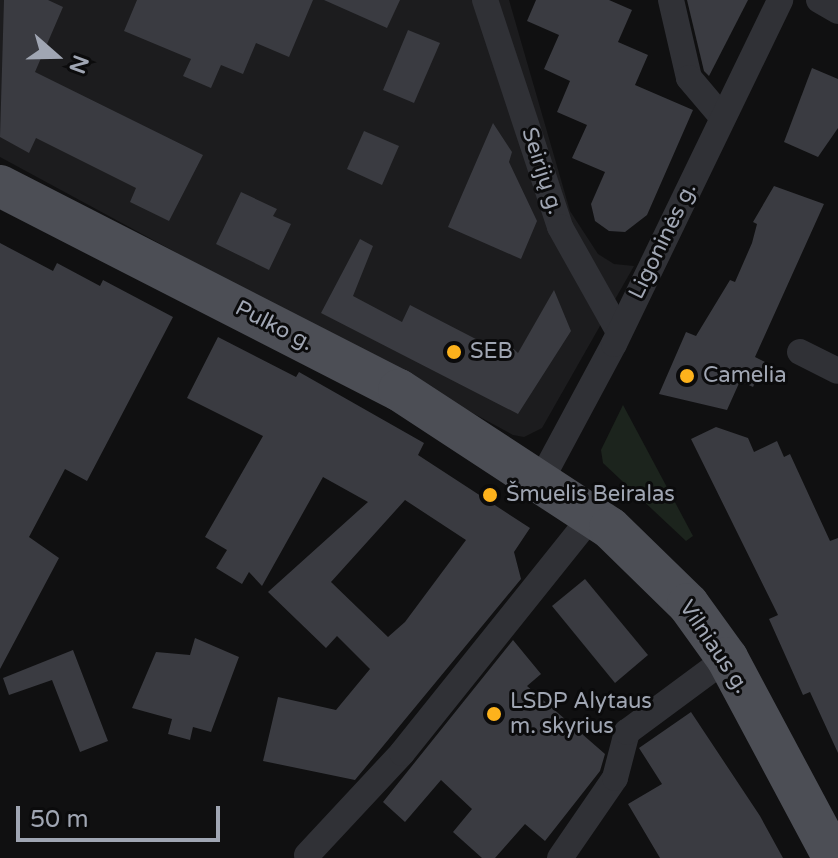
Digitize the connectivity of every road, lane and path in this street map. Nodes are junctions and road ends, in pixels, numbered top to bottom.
1 (485, 0) edge
2 (671, 0) edge
3 (780, 0) edge
4 (819, 0) edge
5 (838, 11) edge
6 (722, 117) junction
7 (0, 186) edge
8 (619, 332) junction
9 (800, 352) dead end
10 (838, 371) edge
11 (541, 480) junction
12 (593, 515) junction
13 (727, 658) junction
14 (313, 857) edge
15 (560, 858) edge
16 (834, 858) edge

1 - 8 street, Seirijų g.
2 - 6 street
3 - 6 street, Ligoninės g.
4 - 5 street
6 - 8 street, Ligoninės g.
7 - 11 main road, Pulko g.
8 - 11 street, Ligoninės g.
9 - 10 street
11 - 12 main road, Vilniaus g.
12 - 13 main road, Vilniaus g.
12 - 14 street
13 - 15 street
13 - 16 main road, Vilniaus g.

